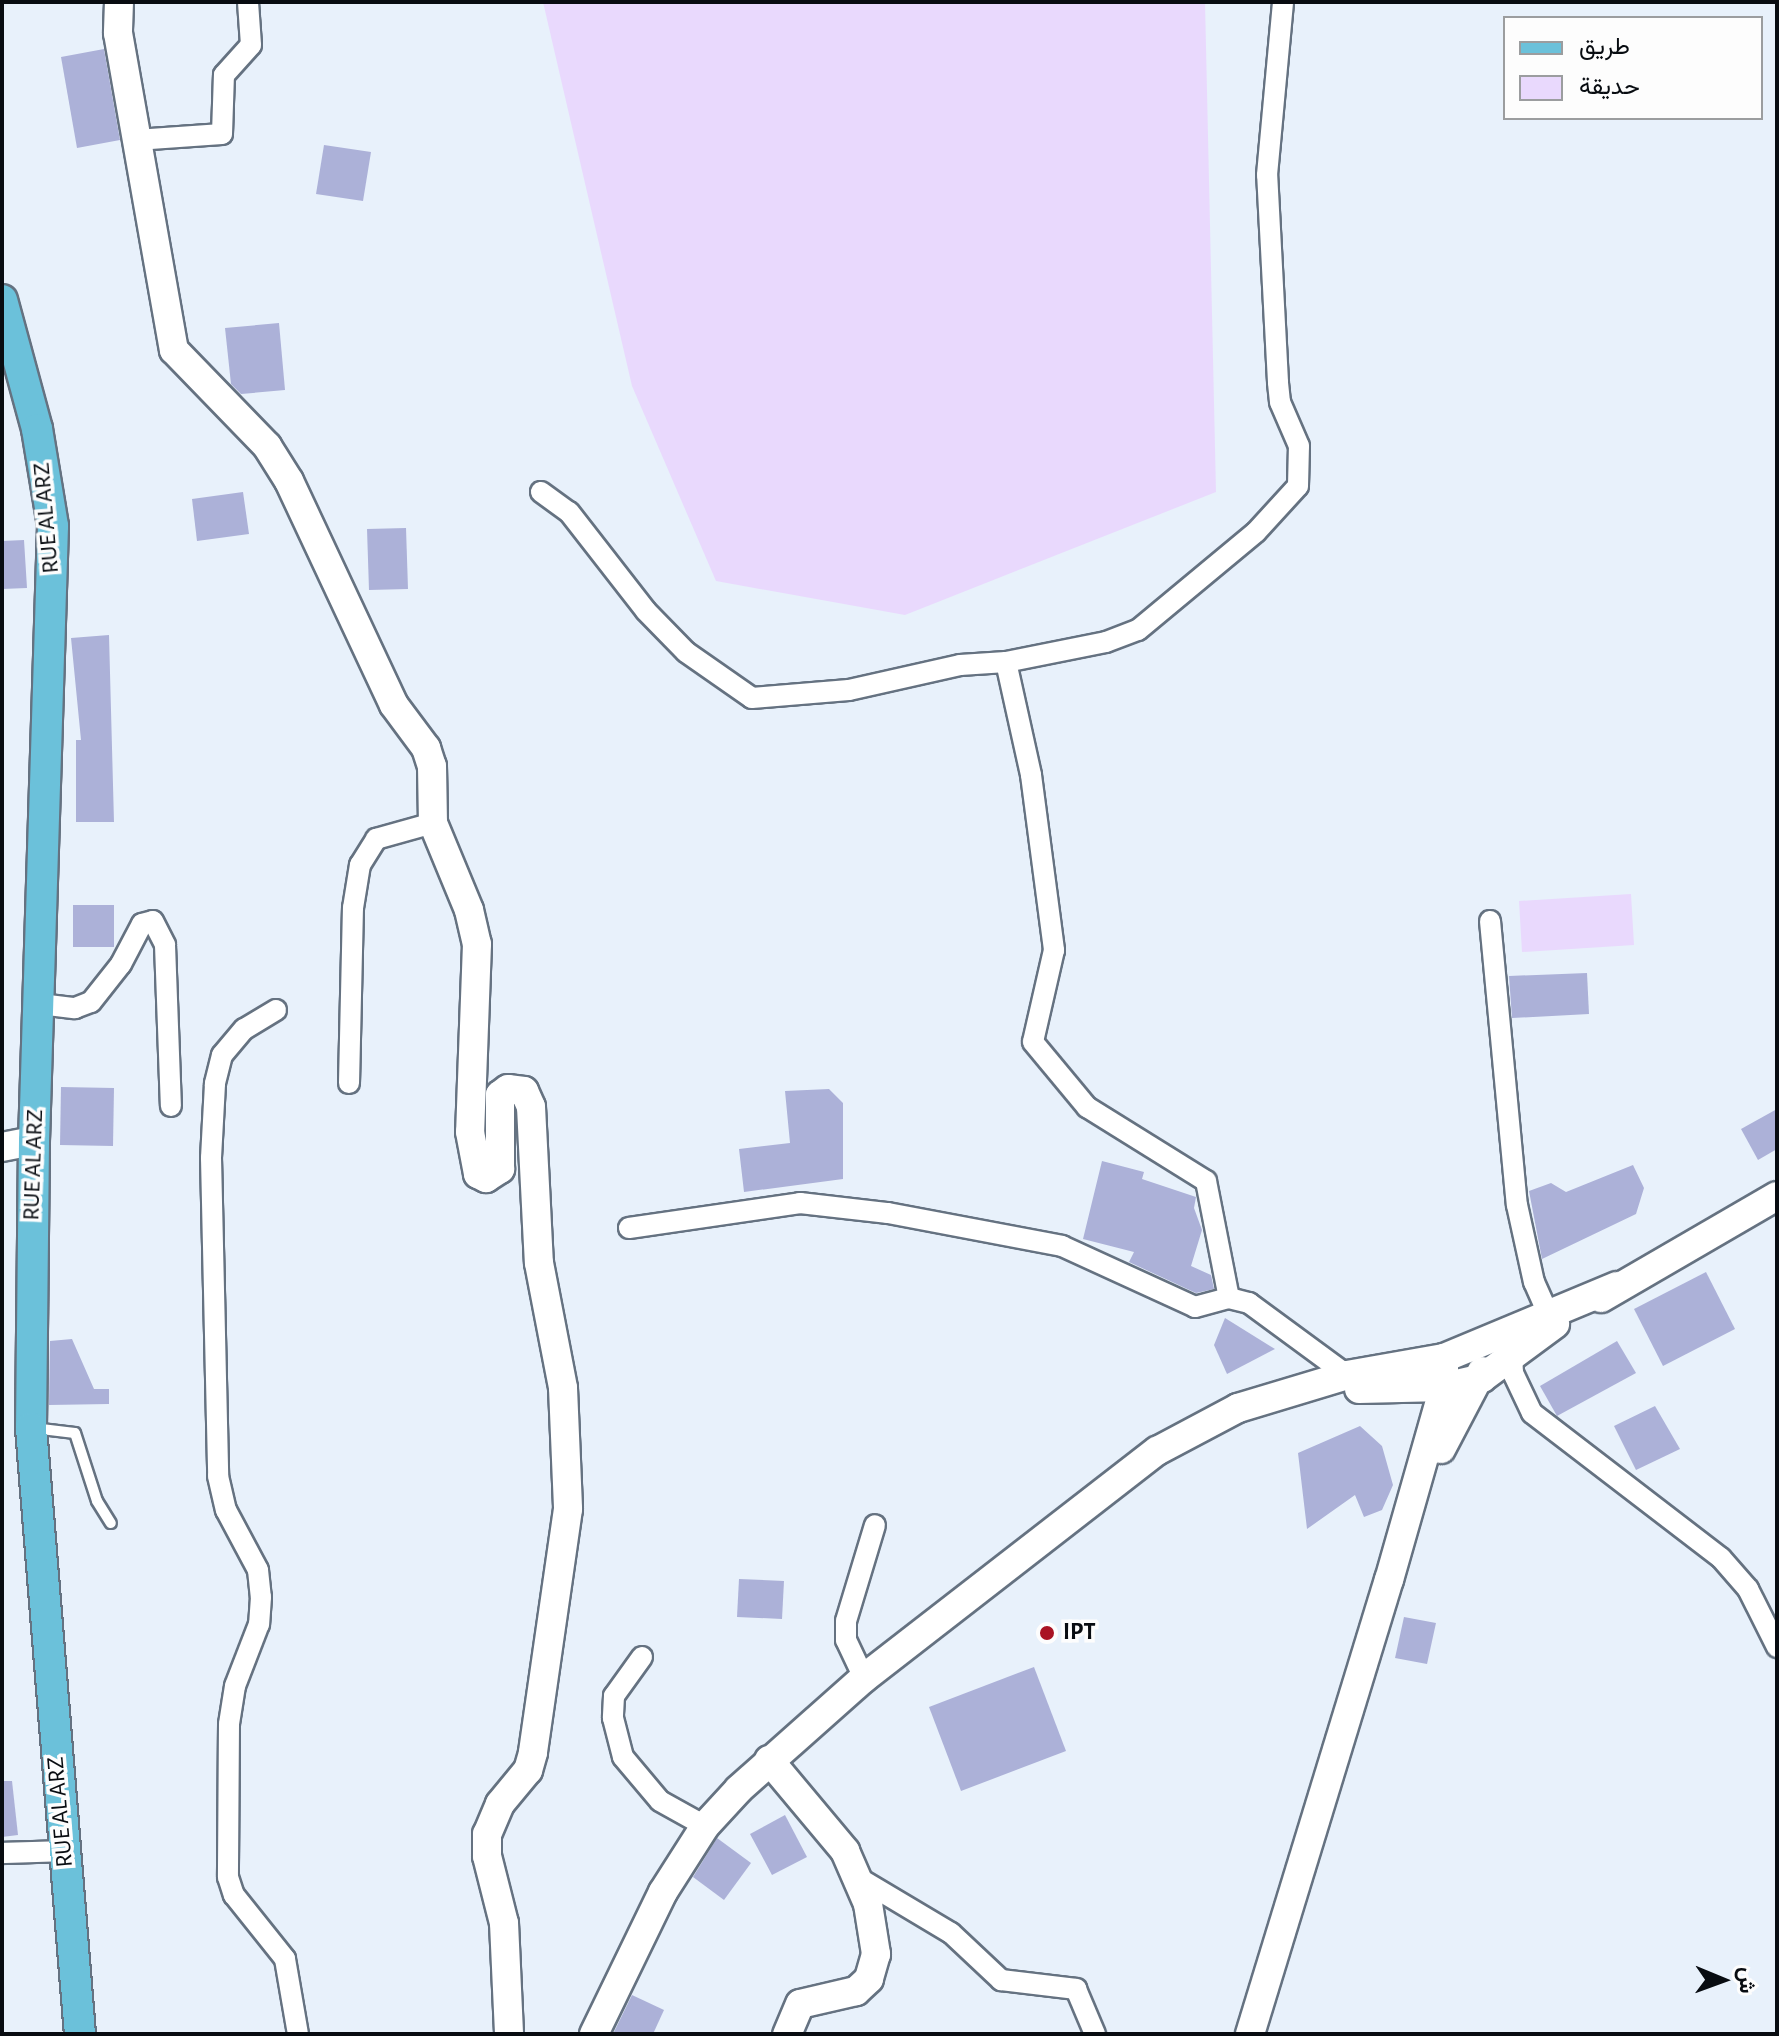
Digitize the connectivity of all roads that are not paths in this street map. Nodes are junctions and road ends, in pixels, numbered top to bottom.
1 (119, 2) edge
2 (248, 2) edge
3 (1283, 2) edge
4 (136, 140) junction
5 (2, 300) edge
6 (541, 492) dead end
7 (1006, 662) junction
8 (433, 823) junction
9 (1490, 921) dead end
10 (40, 1004) junction
11 (276, 1010) dead end
12 (349, 1083) dead end
13 (171, 1106) dead end
14 (34, 1141) junction
15 (2, 1147) edge
16 (1777, 1196) edge
17 (629, 1228) dead end
18 (1617, 1286) junction
19 (1229, 1298) junction
20 (1548, 1313) junction
21 (1479, 1345) junction
22 (1512, 1354) junction
23 (1444, 1358) junction
24 (1347, 1375) junction
25 (1482, 1378) junction
26 (1444, 1387) junction
27 (1287, 1392) junction
28 (31, 1428) junction
29 (111, 1523) dead end
30 (875, 1525) dead end
31 (1389, 1580) junction
32 (1777, 1647) edge
33 (642, 1657) dead end
34 (864, 1678) junction
35 (769, 1760) junction
36 (705, 1826) junction
37 (65, 1851) junction
38 (2, 1853) edge
39 (857, 1877) junction
40 (80, 2034) edge
41 (298, 2034) edge
42 (509, 2034) edge
43 (594, 2034) edge
44 (787, 2034) edge
45 (1095, 2034) edge
46 (1250, 2034) edge

1 - 4 main road
2 - 4 street
3 - 7 street
4 - 8 main road
5 - 10 main road, RUE AL ARZ
6 - 7 street
7 - 19 street
8 - 12 street
8 - 42 main road
9 - 20 street
10 - 13 street
10 - 14 main road, RUE AL ARZ
11 - 41 street
14 - 15 main road
14 - 28 main road, RUE AL ARZ
16 - 18 main road
17 - 19 street
18 - 20 main road
18 - 22 main road
19 - 24 street
20 - 21 main road
21 - 23 main road
21 - 25 main road
22 - 25 main road
22 - 32 street
23 - 24 main road
23 - 26 main road
24 - 27 main road
25 - 26 main road
25 - 31 main road
26 - 27 main road
26 - 31 main road
27 - 34 main road
28 - 29 lane
28 - 37 main road, RUE AL ARZ
30 - 34 street
31 - 46 main road
33 - 36 street
34 - 35 main road
35 - 36 main road
35 - 39 main road
36 - 43 main road
37 - 38 street
37 - 40 main road, RUE AL ARZ
39 - 44 main road
39 - 45 street

